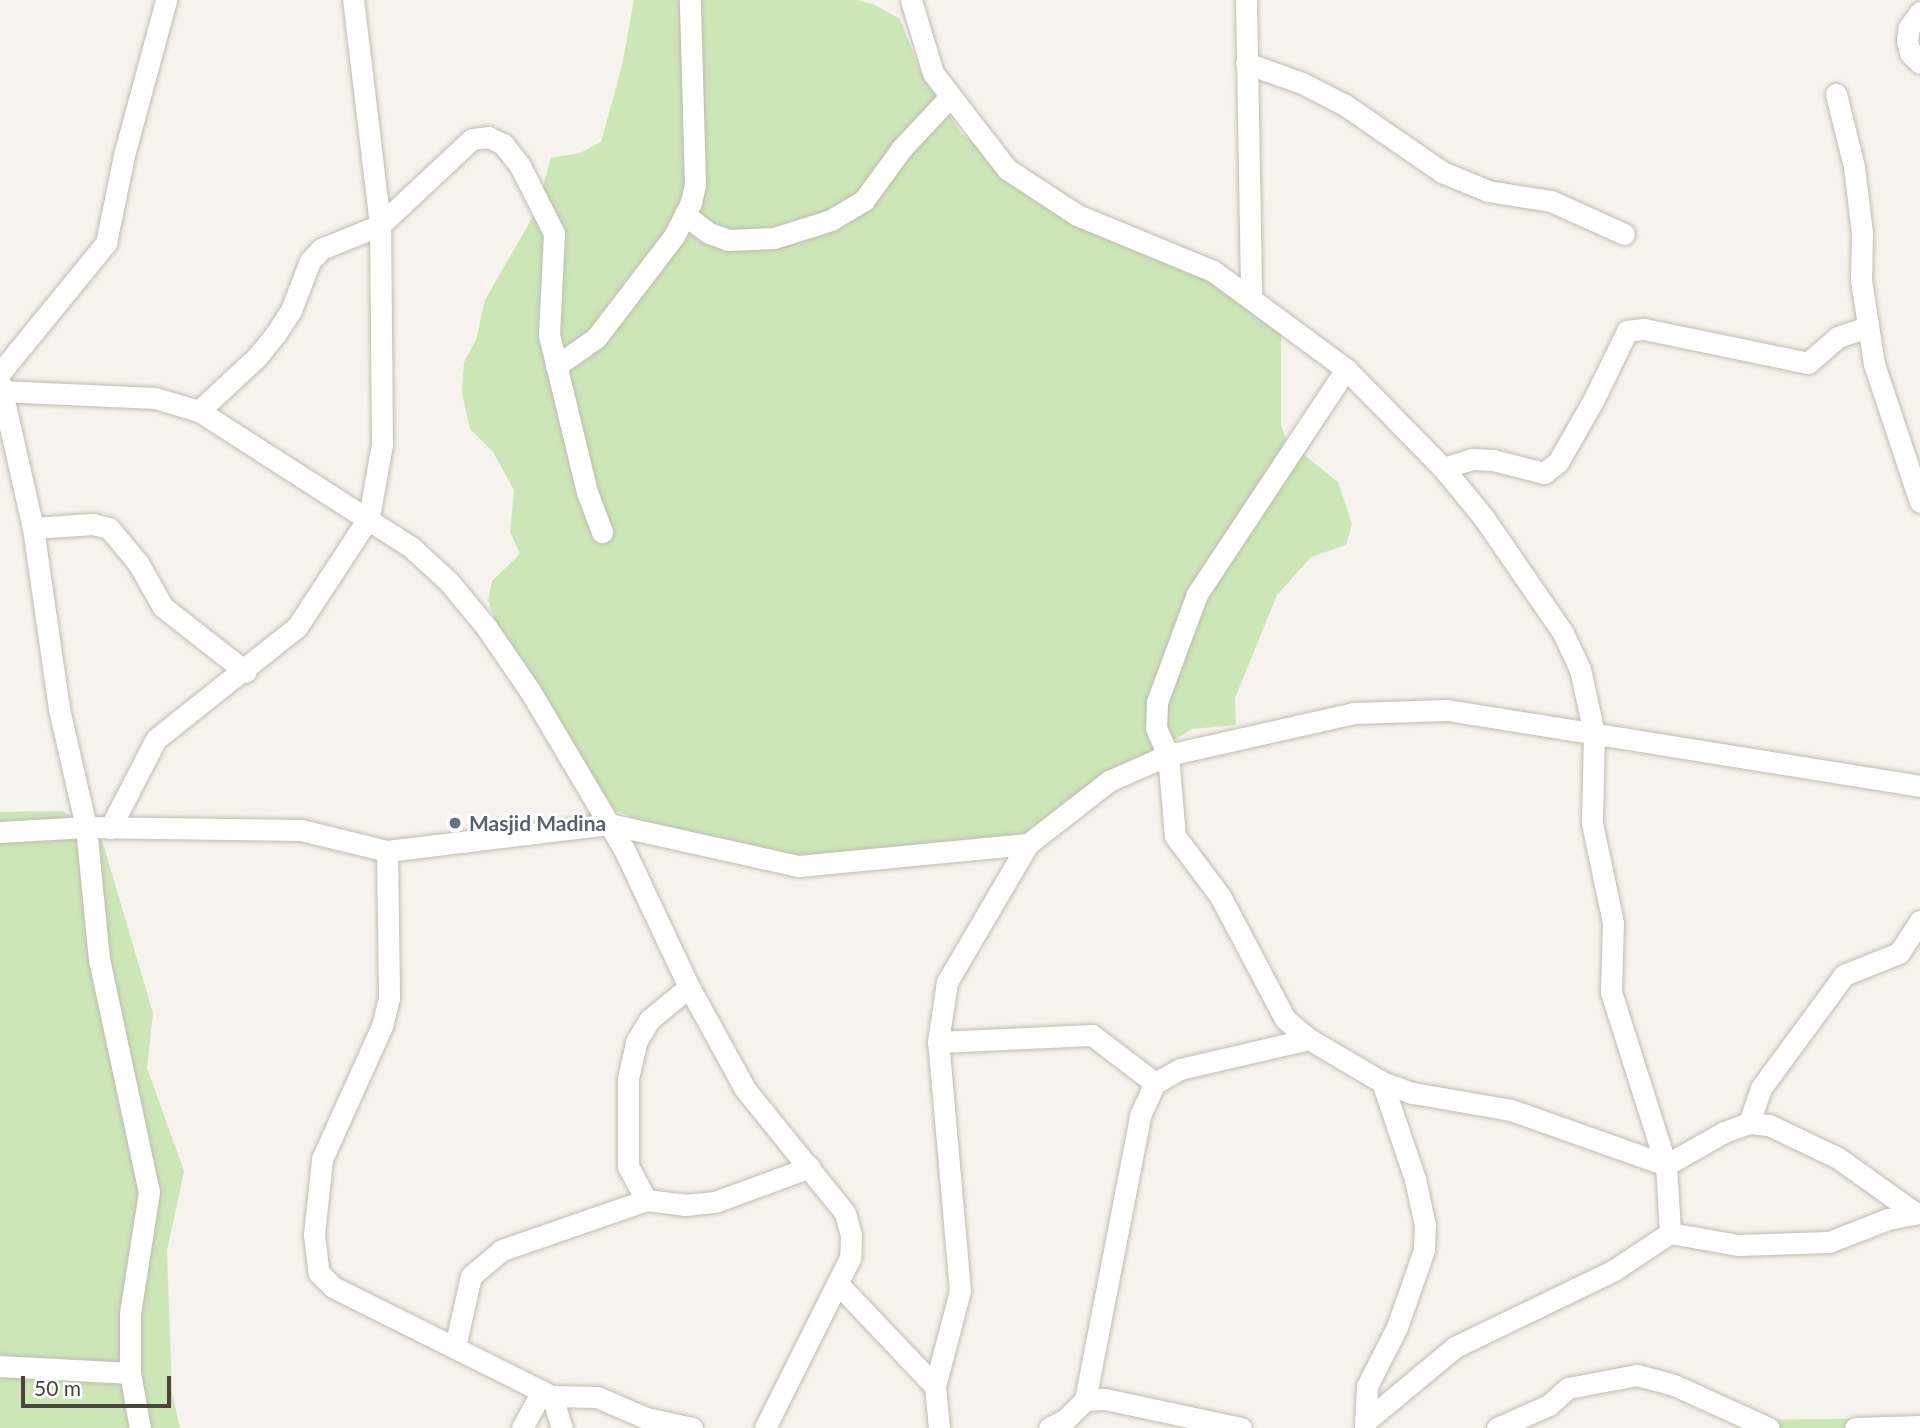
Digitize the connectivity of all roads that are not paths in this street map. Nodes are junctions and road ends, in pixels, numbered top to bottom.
1 (166, 0) edge
2 (353, 0) edge
3 (690, 0) edge
4 (911, 0) edge
5 (1246, 0) edge
6 (1920, 12) edge
7 (1246, 63) junction
8 (1920, 63) edge
9 (1836, 94) dead end
10 (948, 98) junction
11 (685, 215) junction
12 (380, 225) junction
13 (1625, 234) dead end
14 (1251, 297) junction
15 (1867, 327) junction
16 (556, 366) junction
17 (1346, 369) junction
18 (1, 384) edge
19 (198, 411) junction
20 (1443, 468) junction
21 (1920, 502) edge
22 (369, 517) junction
23 (33, 528) junction
24 (601, 532) dead end
25 (246, 672) junction
26 (1594, 733) junction
27 (1168, 755) junction
28 (1920, 786) edge
29 (609, 824) junction
30 (86, 827) junction
31 (110, 828) junction
32 (0, 832) edge
33 (1028, 844) junction
34 (387, 851) junction
35 (1920, 921) edge
36 (689, 986) junction
37 (1308, 1039) junction
38 (938, 1042) junction
39 (1382, 1082) junction
40 (1154, 1083) junction
41 (1749, 1123) junction
42 (1666, 1165) junction
43 (810, 1167) junction
44 (646, 1200) junction
45 (1917, 1213) edge
46 (1670, 1233) junction
47 (839, 1285) junction
48 (455, 1347) junction
49 (0, 1366) edge
50 (130, 1373) junction
51 (935, 1386) junction
52 (547, 1394) junction
53 (1085, 1400) junction
54 (1731, 1419) edge
55 (1366, 1424) edge
56 (1920, 1426) edge
57 (140, 1428) edge
58 (522, 1428) edge
59 (562, 1428) edge
60 (692, 1428) edge
61 (765, 1428) edge
62 (939, 1428) edge
63 (1049, 1428) edge
64 (1241, 1428) edge
65 (1497, 1428) edge
66 (1769, 1428) edge
67 (1855, 1428) edge

1 - 18 street
2 - 12 street
3 - 11 street
4 - 10 street
5 - 7 street
6 - 8 street
7 - 13 street
7 - 14 street
9 - 15 street
10 - 11 street
10 - 14 street
11 - 16 street
12 - 16 street
12 - 19 street
12 - 22 street
14 - 17 street
15 - 20 street
15 - 21 street
16 - 24 street
17 - 20 street
17 - 27 street
18 - 19 street
18 - 23 street
19 - 22 street
20 - 26 street
22 - 25 street
22 - 29 street
23 - 25 street
23 - 30 street
25 - 31 street
26 - 27 street
26 - 28 street
26 - 42 street
27 - 33 street
27 - 37 street
29 - 33 street
29 - 34 street
29 - 36 street
30 - 31 street
30 - 32 street
30 - 50 street
31 - 34 street
33 - 38 street
34 - 48 street
35 - 41 street
36 - 43 street
36 - 44 street
37 - 39 street
37 - 40 street
38 - 40 street
38 - 51 street
39 - 42 street
39 - 55 street
40 - 53 street
41 - 42 street
41 - 45 street
42 - 46 street
43 - 44 street
43 - 47 street
44 - 48 street
45 - 46 street
46 - 55 street
47 - 51 street
47 - 61 street
48 - 52 street
49 - 50 street
50 - 57 street
51 - 62 street
52 - 58 street
52 - 59 street
52 - 60 street
53 - 63 street
53 - 64 street
54 - 65 street
54 - 66 street
56 - 67 street

